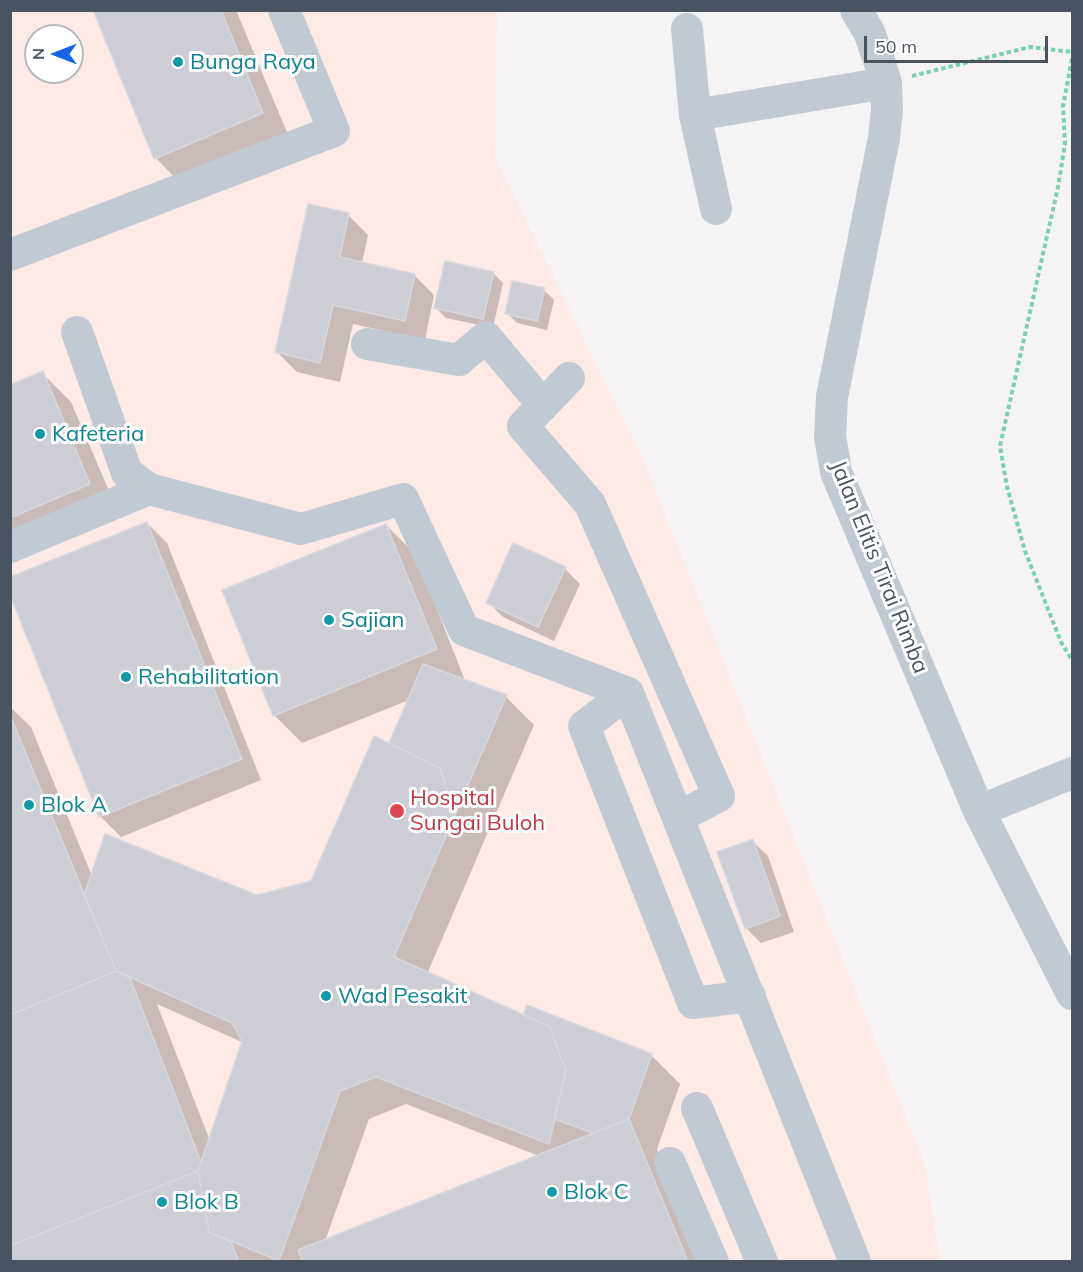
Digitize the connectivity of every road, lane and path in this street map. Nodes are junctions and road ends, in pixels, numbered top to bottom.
1 (284, 10) edge
2 (856, 10) edge
3 (687, 29) dead end
4 (1072, 51) edge
5 (1072, 59) edge
6 (886, 83) junction
7 (695, 115) junction
8 (716, 208) dead end
9 (10, 255) edge
10 (77, 332) dead end
11 (367, 344) dead end
12 (569, 378) dead end
13 (543, 405) junction
14 (149, 489) junction
15 (10, 547) edge
16 (1072, 660) edge
17 (628, 693) junction
18 (1072, 773) edge
19 (979, 810) junction
20 (679, 818) junction
21 (1072, 994) edge
22 (750, 996) junction
23 (697, 1108) dead end
24 (670, 1163) dead end
25 (713, 1262) edge
26 (762, 1262) edge
27 (855, 1262) edge

1 - 9 street
2 - 6 street, Jalan Elitis Tirai Rimba
3 - 7 street
4 - 6 path
5 - 16 path
6 - 7 street
6 - 19 street, Jalan Elitis Tirai Rimba
7 - 8 street
10 - 14 street
11 - 13 street
12 - 13 street
13 - 20 street
14 - 15 street
14 - 17 street
17 - 20 street
17 - 22 street
18 - 19 street
19 - 21 street, Jalan Elitis Tirai Rimba
20 - 22 street
22 - 27 street
23 - 26 street
24 - 25 street

